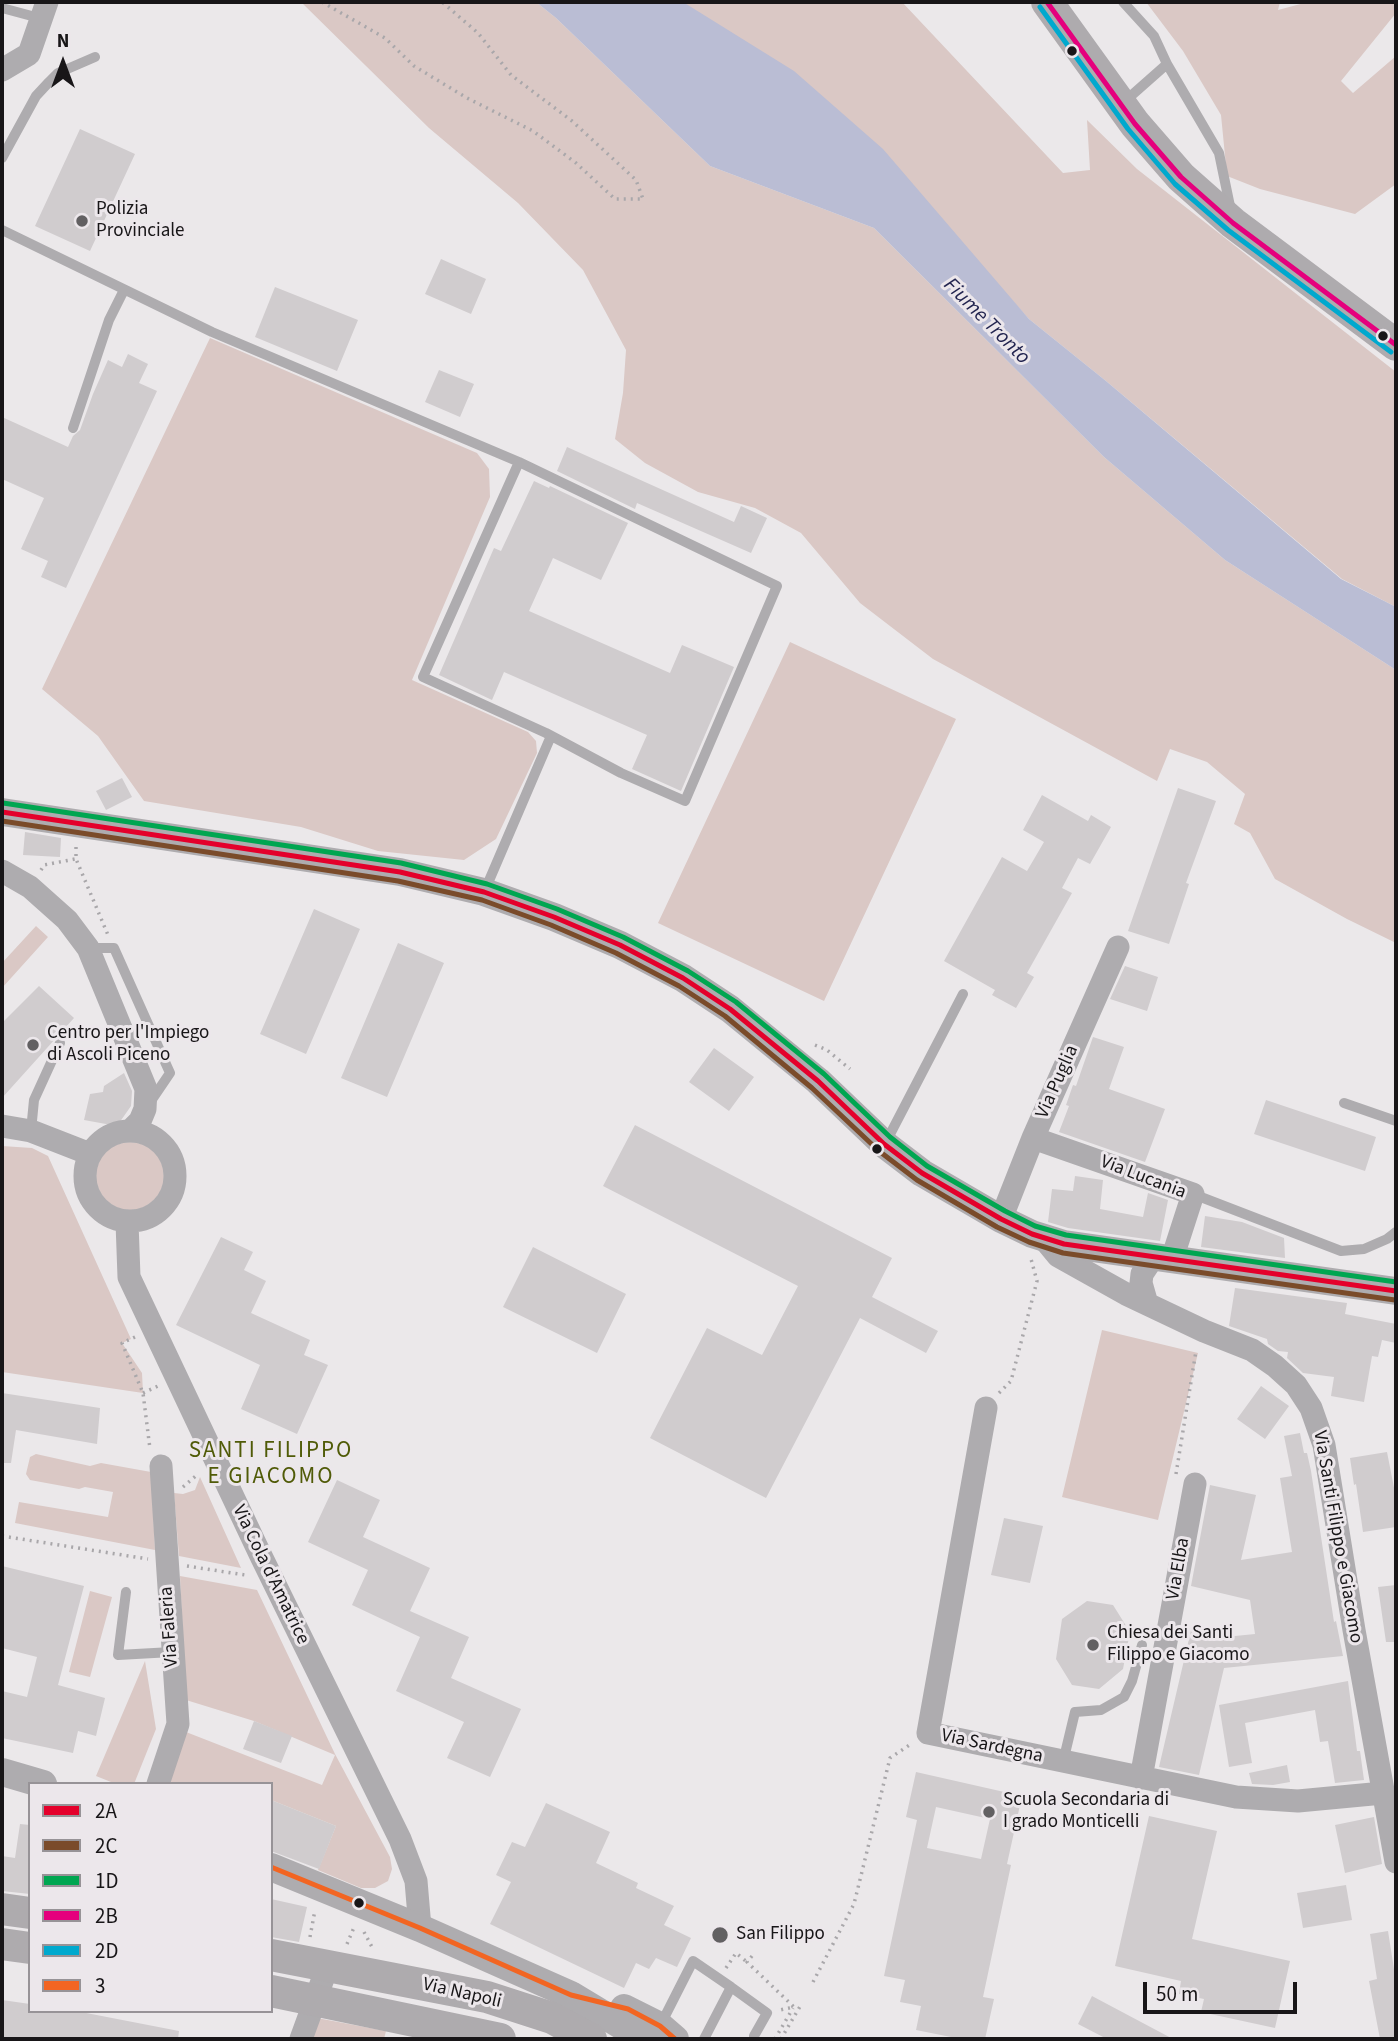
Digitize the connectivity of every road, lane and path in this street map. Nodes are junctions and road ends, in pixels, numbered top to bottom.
1 (322, 2) edge
2 (442, 2) edge
3 (1047, 2) edge
4 (1123, 2) edge
5 (2, 8) edge
6 (45, 10) edge
7 (95, 57) dead end
8 (8, 61) edge
9 (1167, 64) junction
10 (1121, 105) junction
11 (2, 158) edge
12 (1233, 223) junction
13 (2, 230) edge
14 (124, 290) junction
15 (1396, 345) edge
16 (73, 428) dead end
17 (519, 462) junction
18 (551, 736) junction
19 (2, 812) edge
20 (77, 839) dead end
21 (76, 859) junction
22 (44, 865) dead end
23 (2, 871) edge
24 (484, 892) junction
25 (1118, 947) dead end
26 (88, 948) junction
27 (114, 948) junction
28 (963, 994) dead end
29 (60, 1043) dead end
30 (1343, 1102) dead end
31 (145, 1109) junction
32 (1396, 1121) edge
33 (2, 1126) edge
34 (31, 1130) junction
35 (130, 1130) junction
36 (1033, 1138) junction
37 (884, 1144) junction
38 (90, 1154) junction
39 (1194, 1194) junction
40 (1001, 1219) junction
41 (127, 1222) junction
42 (1396, 1232) edge
43 (1037, 1248) junction
44 (1163, 1258) junction
45 (1396, 1291) edge
46 (1147, 1304) junction
47 (122, 1343) dead end
48 (986, 1408) joint
49 (214, 1459) junction
50 (161, 1477) junction
51 (1195, 1484) dead end
52 (2, 1536) edge
53 (261, 1556) junction
54 (166, 1562) junction
55 (126, 1592) dead end
56 (1142, 1645) dead end
57 (172, 1652) junction
58 (928, 1734) junction
59 (1063, 1762) junction
60 (3, 1776) edge
61 (1141, 1779) junction
62 (33, 1782) edge
63 (159, 1782) edge
64 (1383, 1794) junction
65 (1396, 1862) edge
66 (273, 1868) edge
67 (2, 1909) edge
68 (28, 1913) edge
69 (359, 1916) dead end
70 (420, 1927) junction
71 (2, 1944) edge
72 (28, 1948) edge
73 (736, 1953) dead end
74 (273, 1955) edge
75 (752, 1956) dead end
76 (337, 1957) junction
77 (747, 1962) junction
78 (497, 1963) junction
79 (813, 1982) dead end
80 (731, 1987) junction
81 (273, 1991) edge
82 (487, 1997) junction
83 (317, 2000) junction
84 (802, 2003) dead end
85 (794, 2007) junction
86 (767, 2013) junction
87 (660, 2035) edge
88 (754, 2036) dead end
89 (301, 2039) edge
90 (500, 2039) edge
91 (591, 2039) edge
92 (704, 2039) edge
93 (775, 2039) edge
94 (781, 2039) edge

1 - 2 path
3 - 10 main road
4 - 9 lane
5 - 6 lane
6 - 8 street
7 - 11 lane
9 - 10 lane
9 - 12 lane
10 - 12 main road
12 - 15 main road
13 - 14 lane
14 - 16 lane
14 - 17 lane
17 - 18 lane
17 - 18 lane
18 - 24 lane
19 - 24 street
20 - 21 path
21 - 22 path
21 - 27 path
23 - 26 street
24 - 37 street
25 - 36 street, Via Puglia
26 - 27 lane
26 - 31 street
27 - 31 lane
28 - 37 lane
29 - 34 lane
30 - 32 lane
31 - 35 street
33 - 34 street
34 - 38 street
35 - 38 street
35 - 41 street
36 - 39 street, Via Lucania
36 - 40 street, Via Puglia
37 - 40 street
38 - 41 street
39 - 42 lane
39 - 44 street, Via Lucania
40 - 43 street
41 - 49 street, Via Cola d'Amatrice
43 - 44 street
43 - 46 street, Via Santi Filippo e Giacomo
43 - 48 path
44 - 45 street
44 - 46 street
46 - 64 street, Via Santi Filippo e Giacomo
47 - 50 path
48 - 58 street, Via Sardegna
49 - 50 path
49 - 53 street, Via Cola d'Amatrice
50 - 54 street, Via Faleria
51 - 61 street, Via Elba
52 - 54 path
53 - 54 path
53 - 70 street, Via Cola d'Amatrice
54 - 57 street, Via Faleria
55 - 57 lane
56 - 59 lane
57 - 63 street, Via Faleria
58 - 59 street, Via Sardegna
58 - 79 path
59 - 61 street, Via Sardegna
60 - 62 street
61 - 64 street, Via Sardegna
64 - 65 street, Via Santi Filippo e Giacomo
66 - 70 street
67 - 68 main road
69 - 76 path
70 - 78 street
71 - 72 main road
73 - 77 path
74 - 76 main road, Via Napoli
75 - 77 path
76 - 82 main road, Via Napoli
76 - 83 street
77 - 85 path
78 - 82 street
78 - 87 street
80 - 86 lane
80 - 87 lane
80 - 92 lane
81 - 83 main road, Via Napoli
82 - 91 main road, Via Napoli
83 - 89 street
83 - 90 main road, Via Napoli
84 - 94 path
85 - 86 path
85 - 93 path
86 - 88 lane

